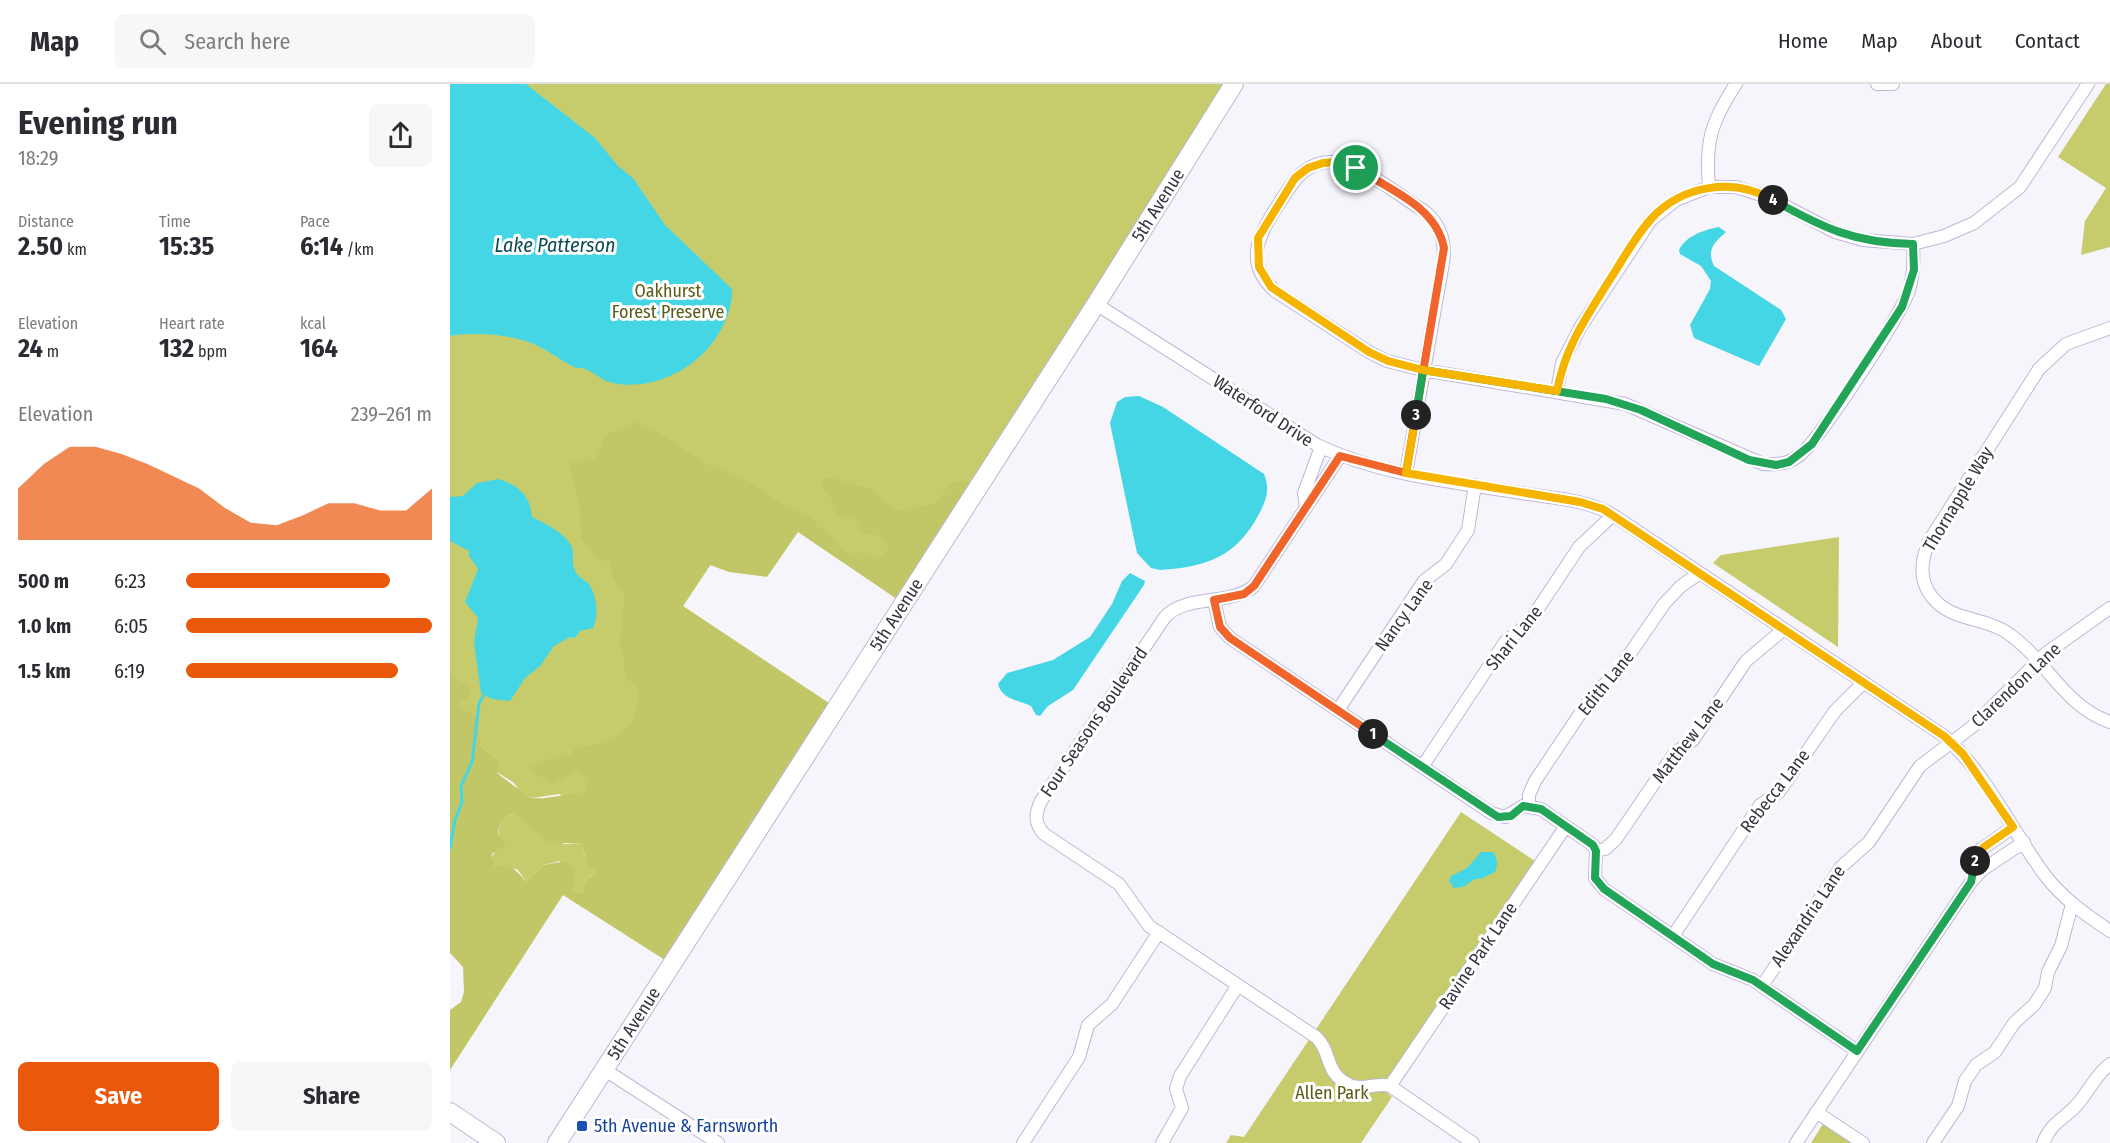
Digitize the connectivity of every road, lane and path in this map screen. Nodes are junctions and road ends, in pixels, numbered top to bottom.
1 (1234, 84) edge
2 (1736, 84) edge
3 (1877, 84) edge
4 (1893, 84) edge
5 (2088, 84) edge
6 (1709, 188) junction
7 (1913, 244) junction
8 (1096, 304) junction
9 (2110, 328) edge
10 (1423, 370) junction
11 (1557, 391) junction
12 (1322, 447) junction
13 (1340, 456) junction
14 (1406, 473) junction
15 (1475, 486) junction
16 (1306, 508) junction
17 (1613, 515) junction
18 (1700, 573) junction
19 (1214, 600) junction
20 (2110, 608) edge
21 (1784, 629) junction
22 (2037, 660) junction
23 (1864, 682) junction
24 (1338, 710) junction
25 (2110, 722) edge
26 (1951, 742) junction
27 (1422, 767) junction
28 (1529, 805) junction
29 (1566, 826) junction
30 (2013, 827) junction
31 (2024, 842) junction
32 (1596, 851) junction
33 (1971, 882) junction
34 (2072, 904) junction
35 (2110, 931) edge
36 (1159, 932) junction
37 (1673, 936) junction
38 (1238, 986) junction
39 (1762, 986) junction
40 (1857, 1051) junction
41 (2110, 1064) edge
42 (605, 1070) junction
43 (1390, 1086) junction
44 (450, 1112) edge
45 (1816, 1112) junction
46 (496, 1143) edge
47 (557, 1143) edge
48 (718, 1143) edge
49 (1023, 1143) edge
50 (1162, 1143) edge
51 (1473, 1143) edge
52 (1796, 1143) edge
53 (1863, 1143) edge
54 (1933, 1143) edge
55 (2043, 1143) edge

1 - 8 street, 5th Avenue
2 - 6 street
3 - 4 street
5 - 7 street
6 - 7 street
6 - 11 street
7 - 11 street
8 - 12 street, Waterford Drive
8 - 42 street, 5th Avenue
9 - 22 street, Thornapple Way
10 - 10 street
10 - 11 street
10 - 14 street
12 - 13 street, Waterford Drive
12 - 16 street
13 - 14 street, Waterford Drive
13 - 16 street, Four Seasons Boulevard
14 - 15 street, Waterford Drive
15 - 17 street, Waterford Drive
15 - 24 street, Nancy Lane
16 - 19 street, Four Seasons Boulevard
17 - 18 street, Waterford Drive
17 - 27 street, Shari Lane
18 - 21 street, Waterford Drive
18 - 28 street, Edith Lane
19 - 24 street
19 - 36 street, Four Seasons Boulevard
20 - 22 street, Clarendon Lane
21 - 23 street, Waterford Drive
21 - 32 street, Matthew Lane
22 - 25 street, Thornapple Way
22 - 26 street, Clarendon Lane
23 - 26 street, Waterford Drive
23 - 37 street, Rebecca Lane
24 - 27 street
26 - 30 street, Waterford Drive
26 - 39 street, Alexandria Lane
27 - 28 street
28 - 29 street
29 - 32 street
29 - 43 street, Ravine Park Lane
30 - 31 street, Waterford Drive
30 - 33 street
31 - 33 street
31 - 34 street, Waterford Drive
32 - 37 street
33 - 40 street
34 - 35 street, Waterford Drive
34 - 54 street
36 - 38 street, Four Seasons Boulevard
36 - 49 street
37 - 39 street
38 - 43 street, Four Seasons Boulevard
38 - 50 street
39 - 40 street
40 - 45 street
41 - 55 street
42 - 47 street, 5th Avenue
42 - 48 street
43 - 51 street
44 - 46 street
45 - 52 street
45 - 53 street

